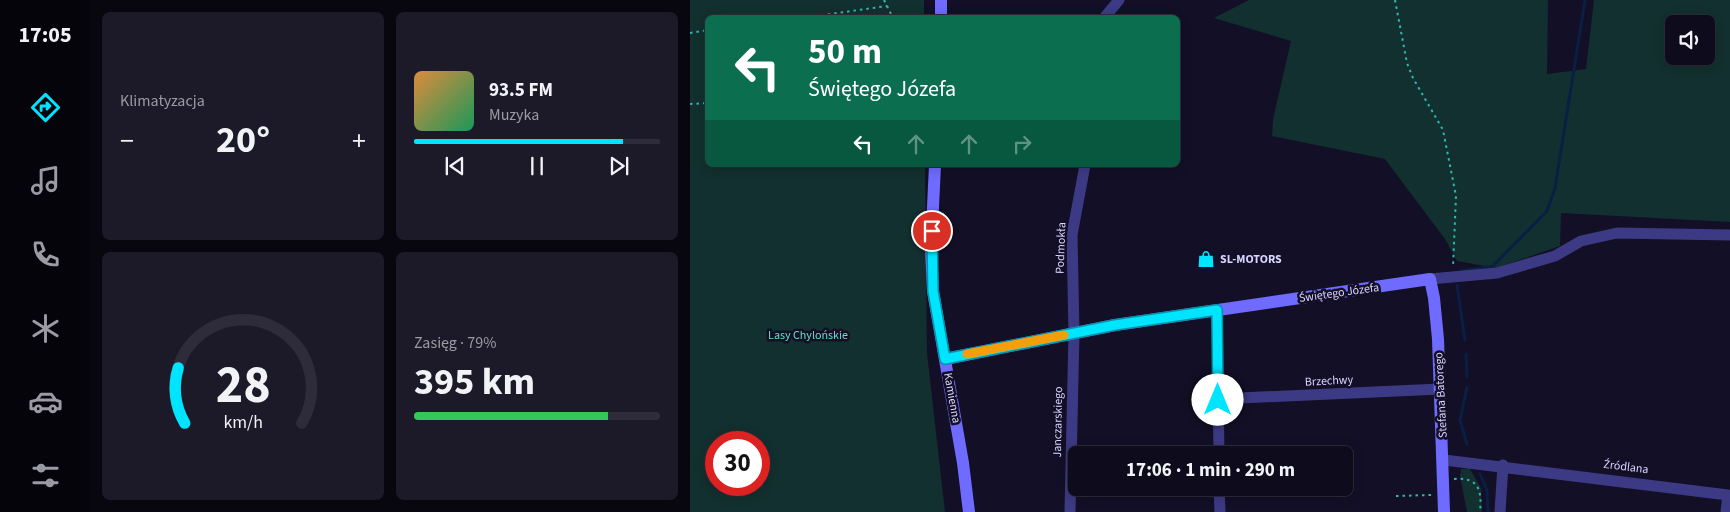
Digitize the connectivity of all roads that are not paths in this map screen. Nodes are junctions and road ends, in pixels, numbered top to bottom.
1 (941, 0) edge
2 (1119, 0) edge
3 (941, 15) edge
4 (1106, 15) edge
5 (935, 167) edge
6 (1085, 167) edge
7 (1730, 235) edge
8 (1430, 279) junction
9 (1217, 310) junction
10 (1074, 333) junction
11 (945, 359) junction
12 (1440, 389) junction
13 (1218, 400) junction
14 (1219, 446) edge
15 (1444, 460) junction
16 (1503, 465) junction
17 (1219, 496) edge
18 (969, 512) edge
19 (1070, 512) edge
20 (1220, 512) edge
21 (1444, 512) edge
22 (1500, 512) edge
23 (1726, 512) edge

1 - 3 street
2 - 4 street
5 - 11 street, Kamienna
6 - 10 street, Podmokła
7 - 8 street, Świętego Józefa
8 - 9 street, Świętego Józefa
8 - 12 street, Stefana Batorego
9 - 10 street, Świętego Józefa
9 - 13 street
10 - 11 street, Świętego Józefa
10 - 19 street, Janczarskiego
11 - 18 street, Kamienna
12 - 13 street, Brzechwy
12 - 15 street, Stefana Batorego
13 - 14 street
15 - 16 street, Źródlana
15 - 21 street, Stefana Batorego
16 - 22 street
16 - 23 street, Źródlana
17 - 20 street

